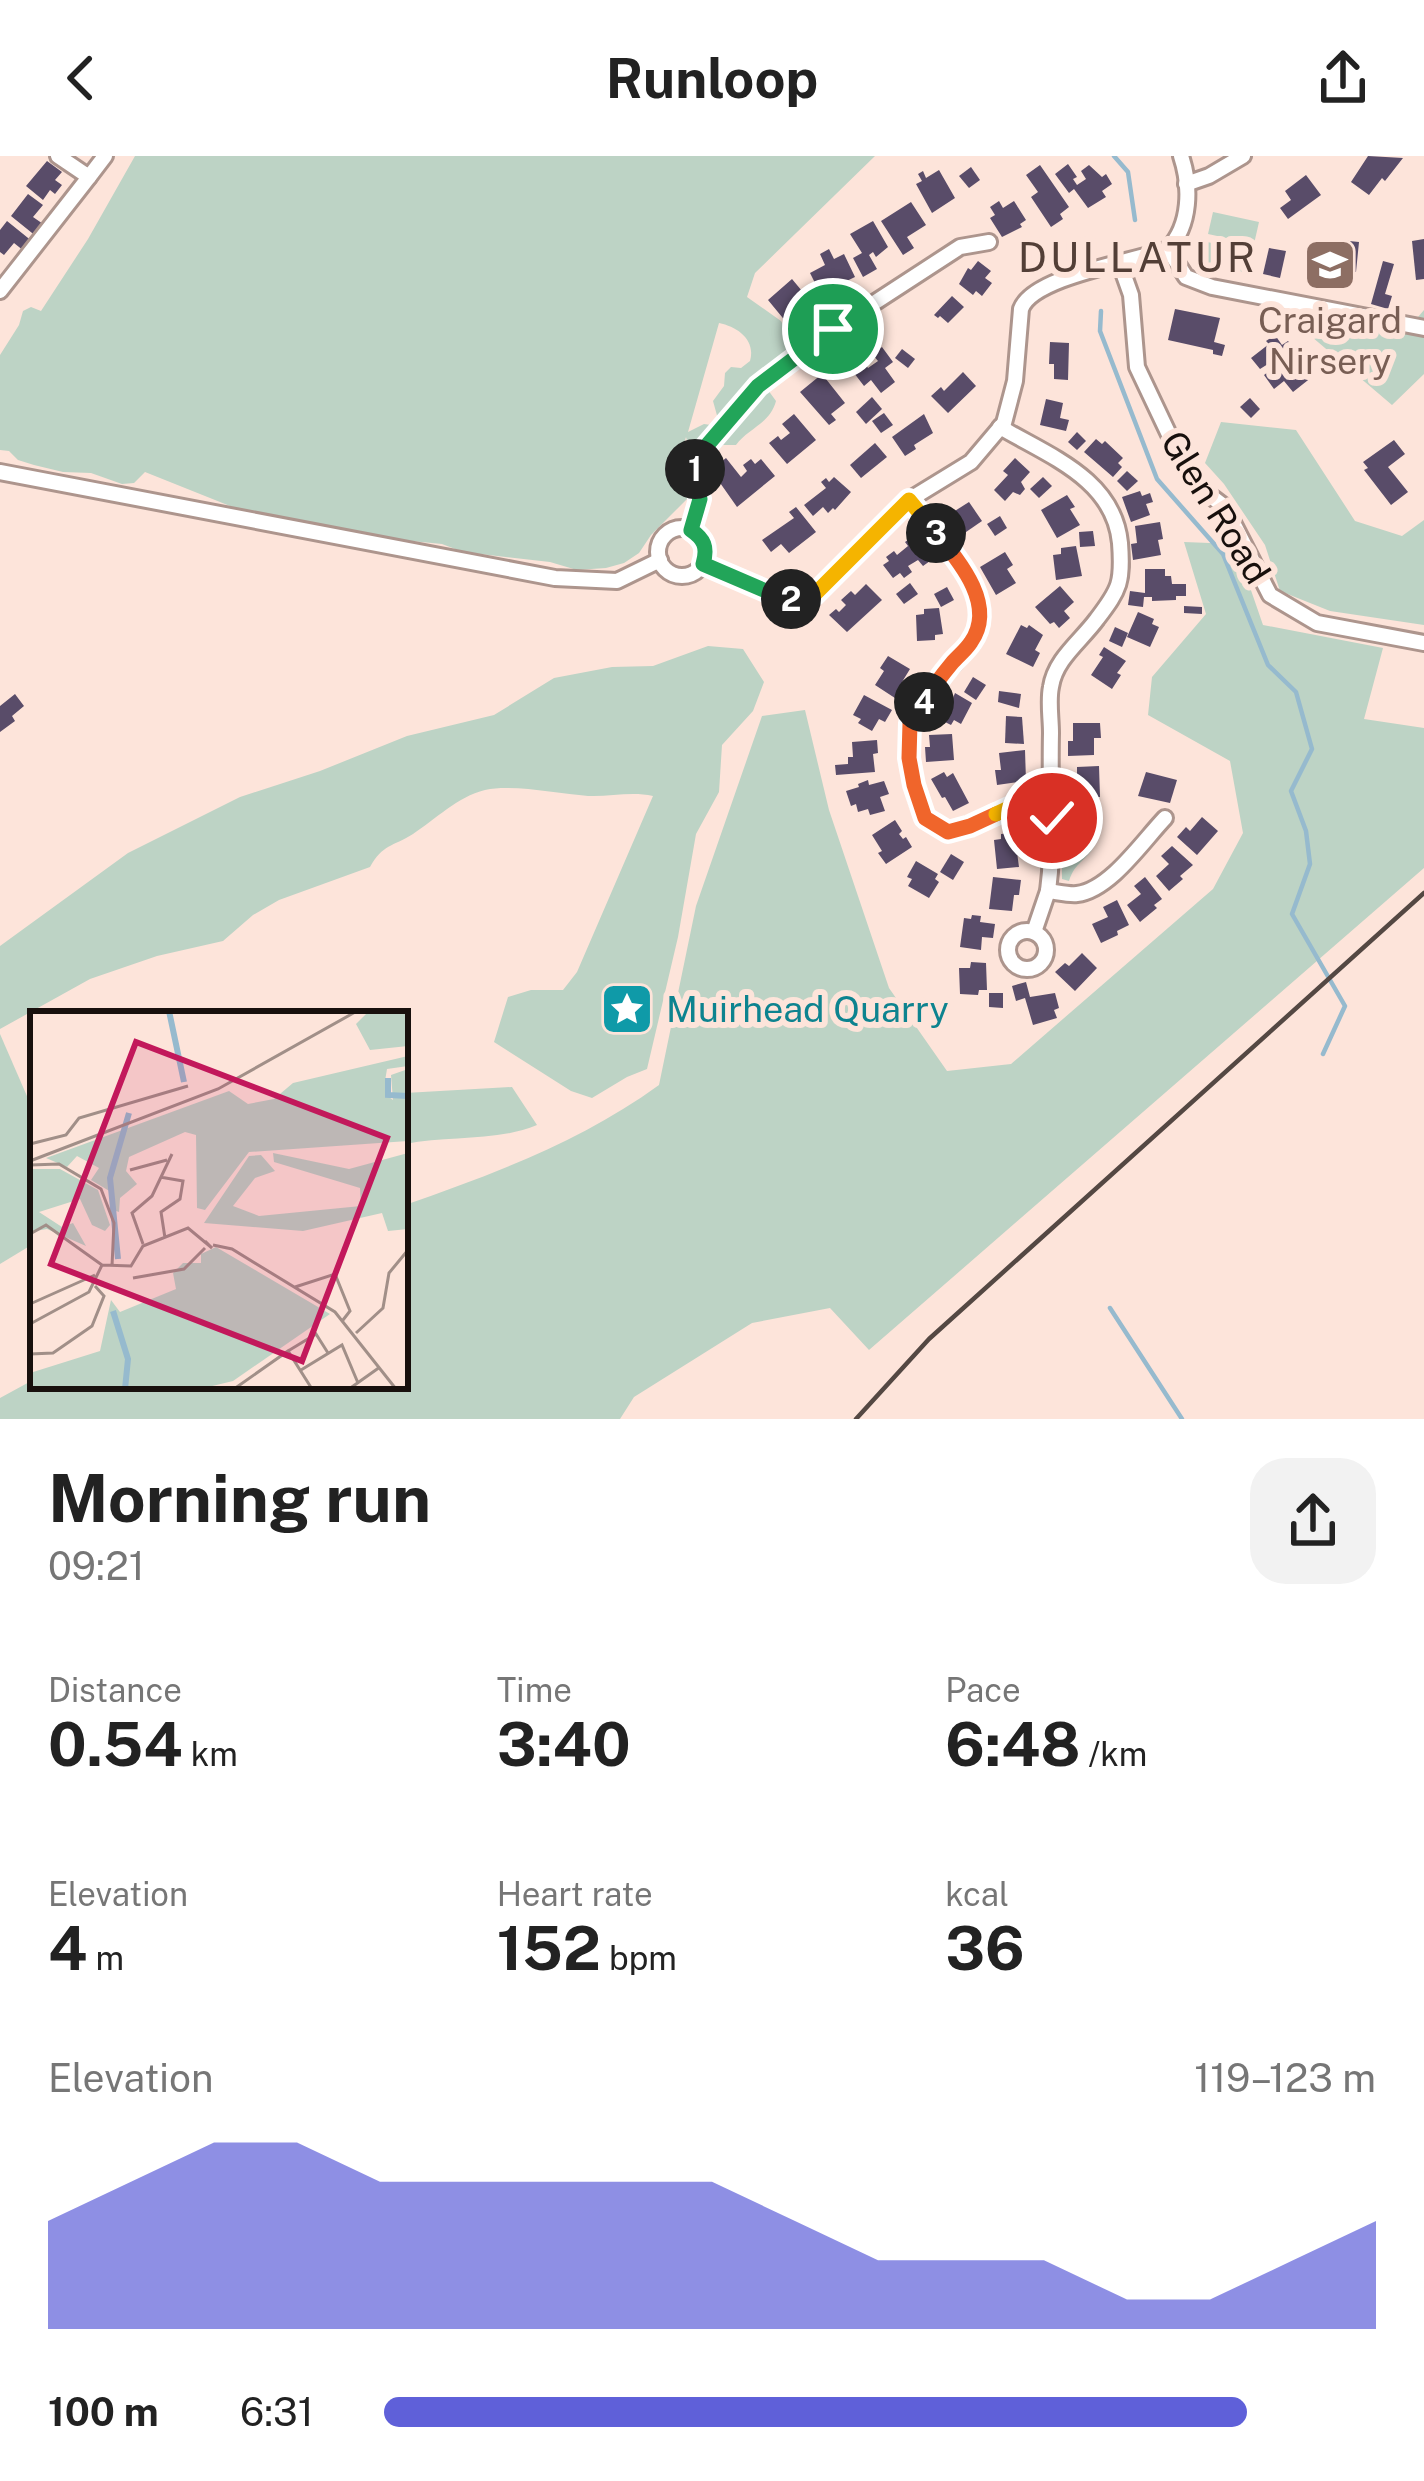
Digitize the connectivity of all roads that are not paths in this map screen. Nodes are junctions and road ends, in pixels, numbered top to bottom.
1 (58, 156) edge
2 (105, 156) edge
3 (1181, 156) edge
4 (1243, 156) edge
5 (89, 177) junction
6 (1186, 184) junction
7 (989, 242) dead end
8 (1168, 249) junction
9 (1120, 264) junction
10 (0, 291) edge
11 (1424, 328) edge
12 (1000, 428) junction
13 (0, 472) edge
14 (909, 500) junction
15 (691, 530) junction
16 (660, 560) junction
17 (703, 564) junction
18 (1424, 643) edge
19 (1050, 796) junction
20 (1165, 818) dead end
21 (1132, 825) dead end
22 (1146, 838) junction
23 (1048, 891) junction
24 (1034, 932) dead end

1 - 5 street
2 - 5 street
3 - 6 street
4 - 6 street
5 - 10 street
6 - 8 street
7 - 15 street
8 - 9 street
8 - 11 street
9 - 12 street
9 - 18 street, Glen Road
12 - 14 street
12 - 19 street
13 - 16 street
14 - 17 street
14 - 19 street
15 - 16 street
15 - 17 street
16 - 17 street
19 - 23 street
20 - 22 street
21 - 22 street
22 - 23 street
23 - 24 street

